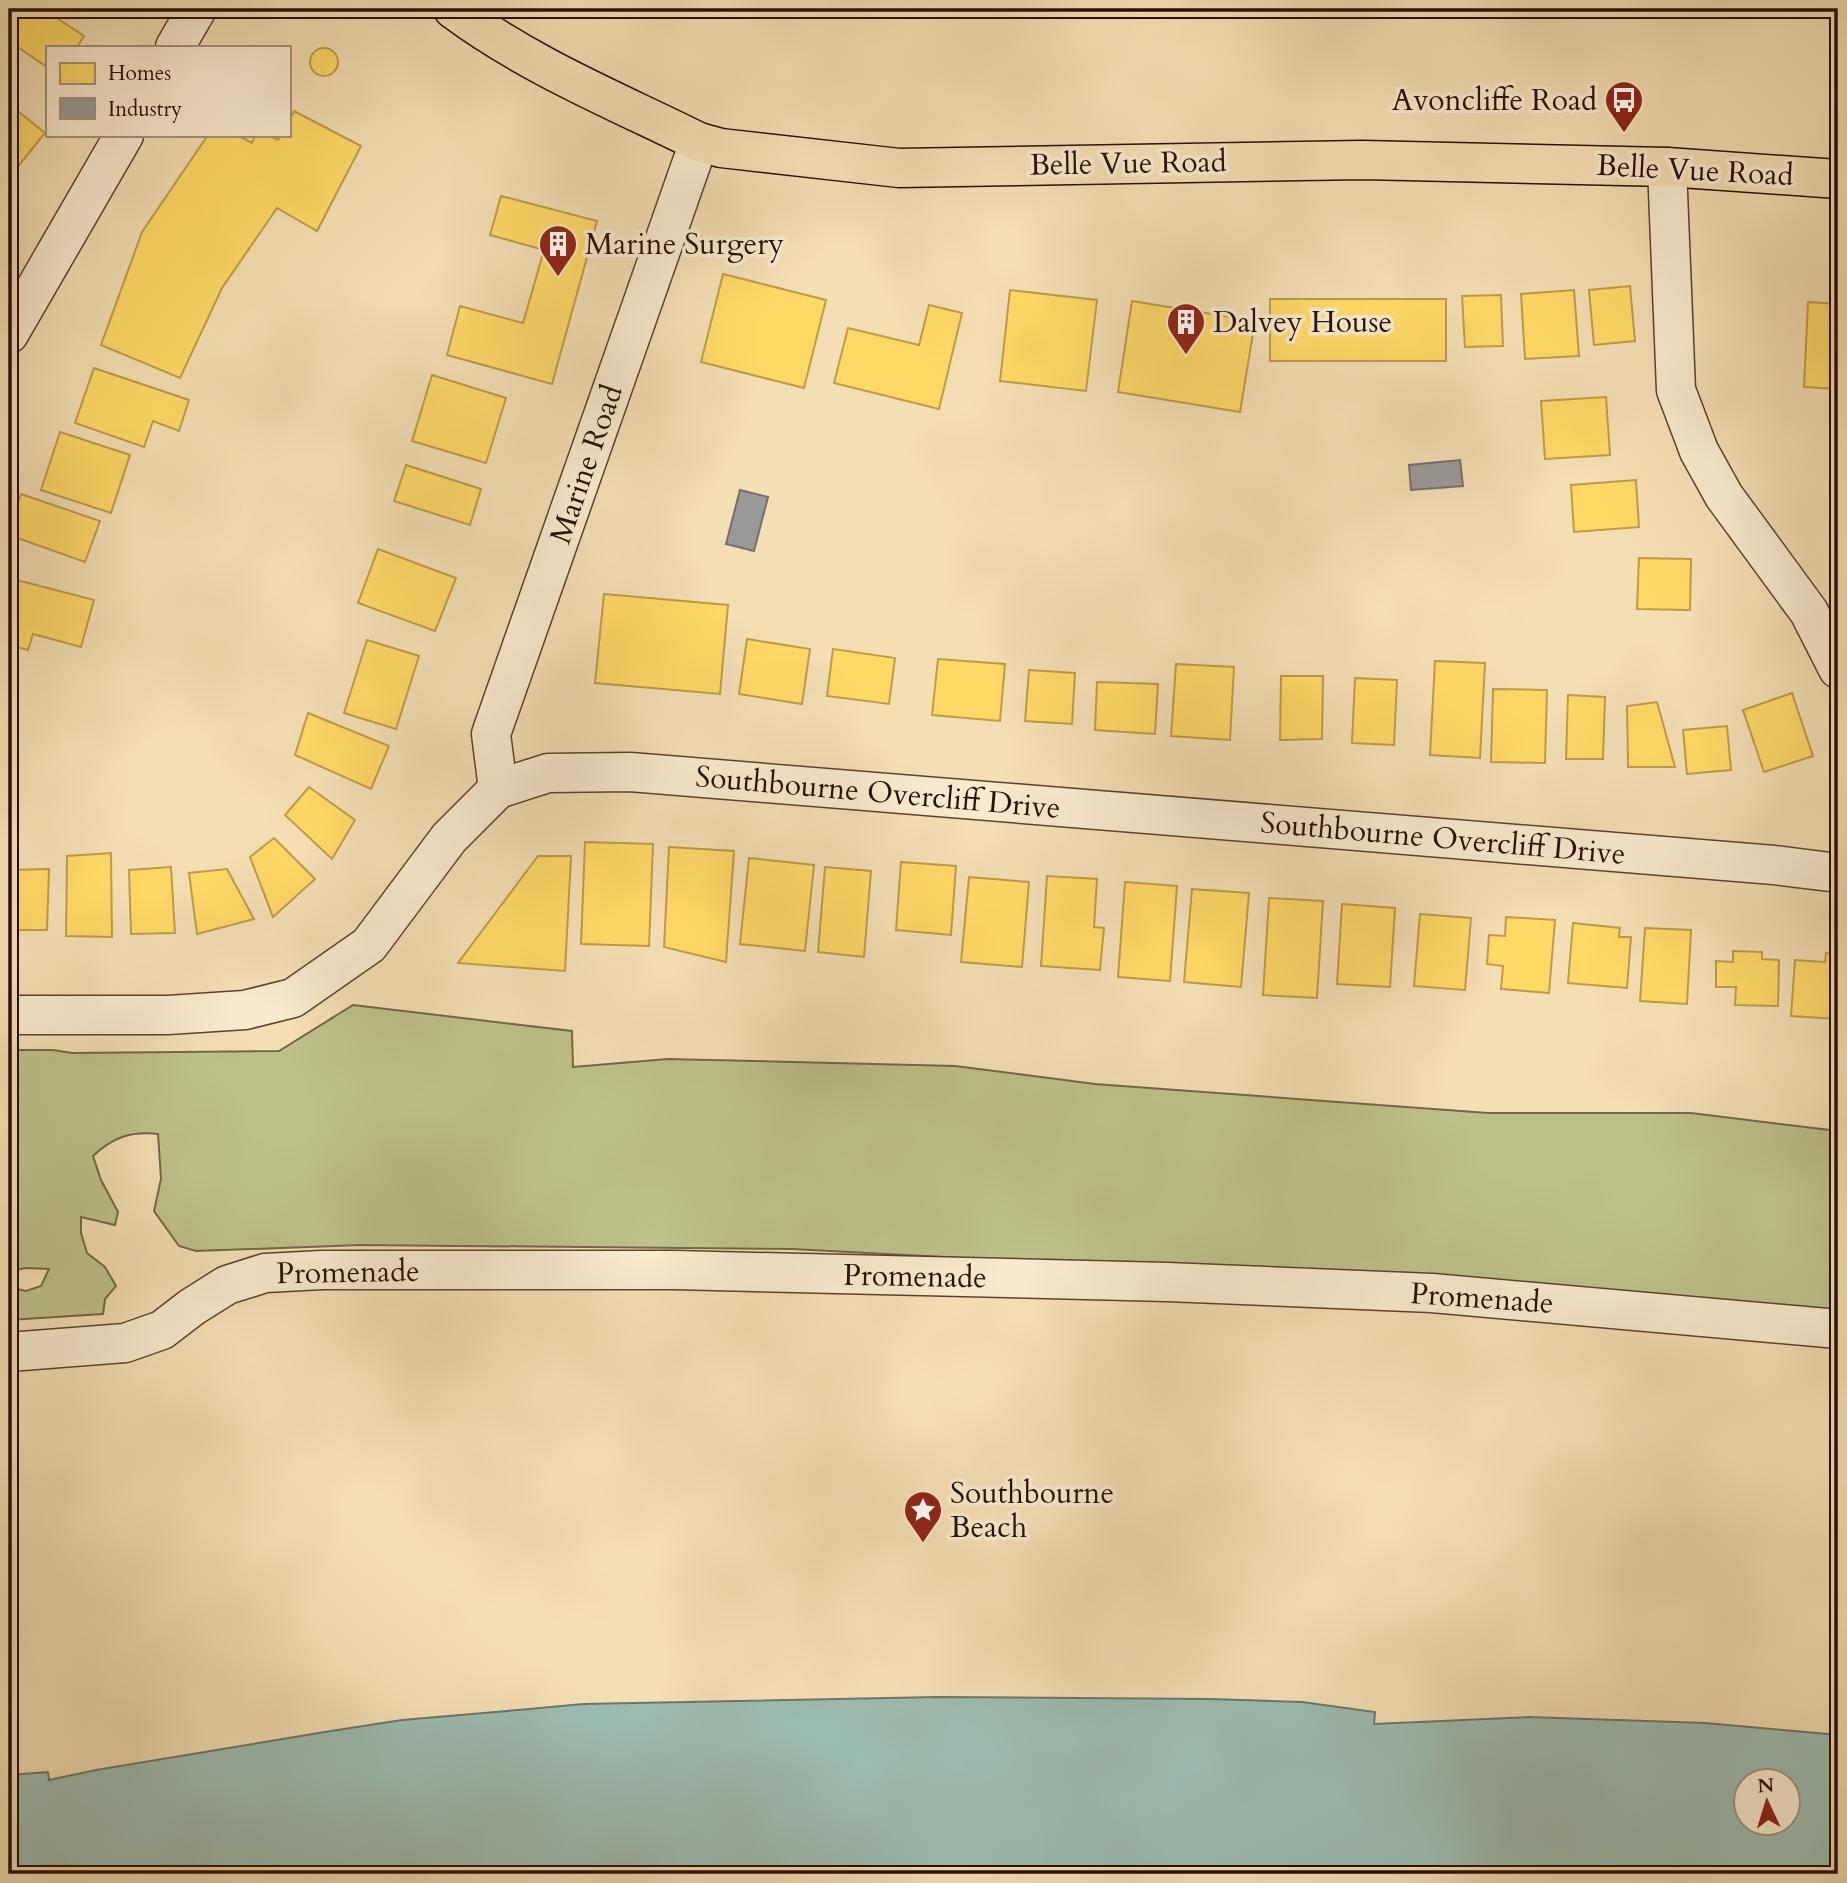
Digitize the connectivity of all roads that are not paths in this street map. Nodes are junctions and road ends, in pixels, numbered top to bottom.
1 (197, 9) edge
2 (453, 9) edge
3 (176, 46) edge
4 (123, 136) edge
5 (699, 142) junction
6 (1667, 167) junction
7 (1838, 179) edge
8 (9, 334) edge
9 (1838, 669) edge
10 (498, 789) junction
11 (1838, 873) edge
12 (9, 1015) edge
13 (1838, 1329) edge
14 (9, 1352) edge

1 - 3 street
2 - 5 main road, Belle Vue Road
4 - 8 street
5 - 6 main road, Belle Vue Road
5 - 10 street, Marine Road
6 - 7 main road, Belle Vue Road
6 - 9 street
10 - 11 street, Southbourne Overcliff Drive
10 - 12 street, Southbourne Overcliff Drive
13 - 14 street, Promenade

